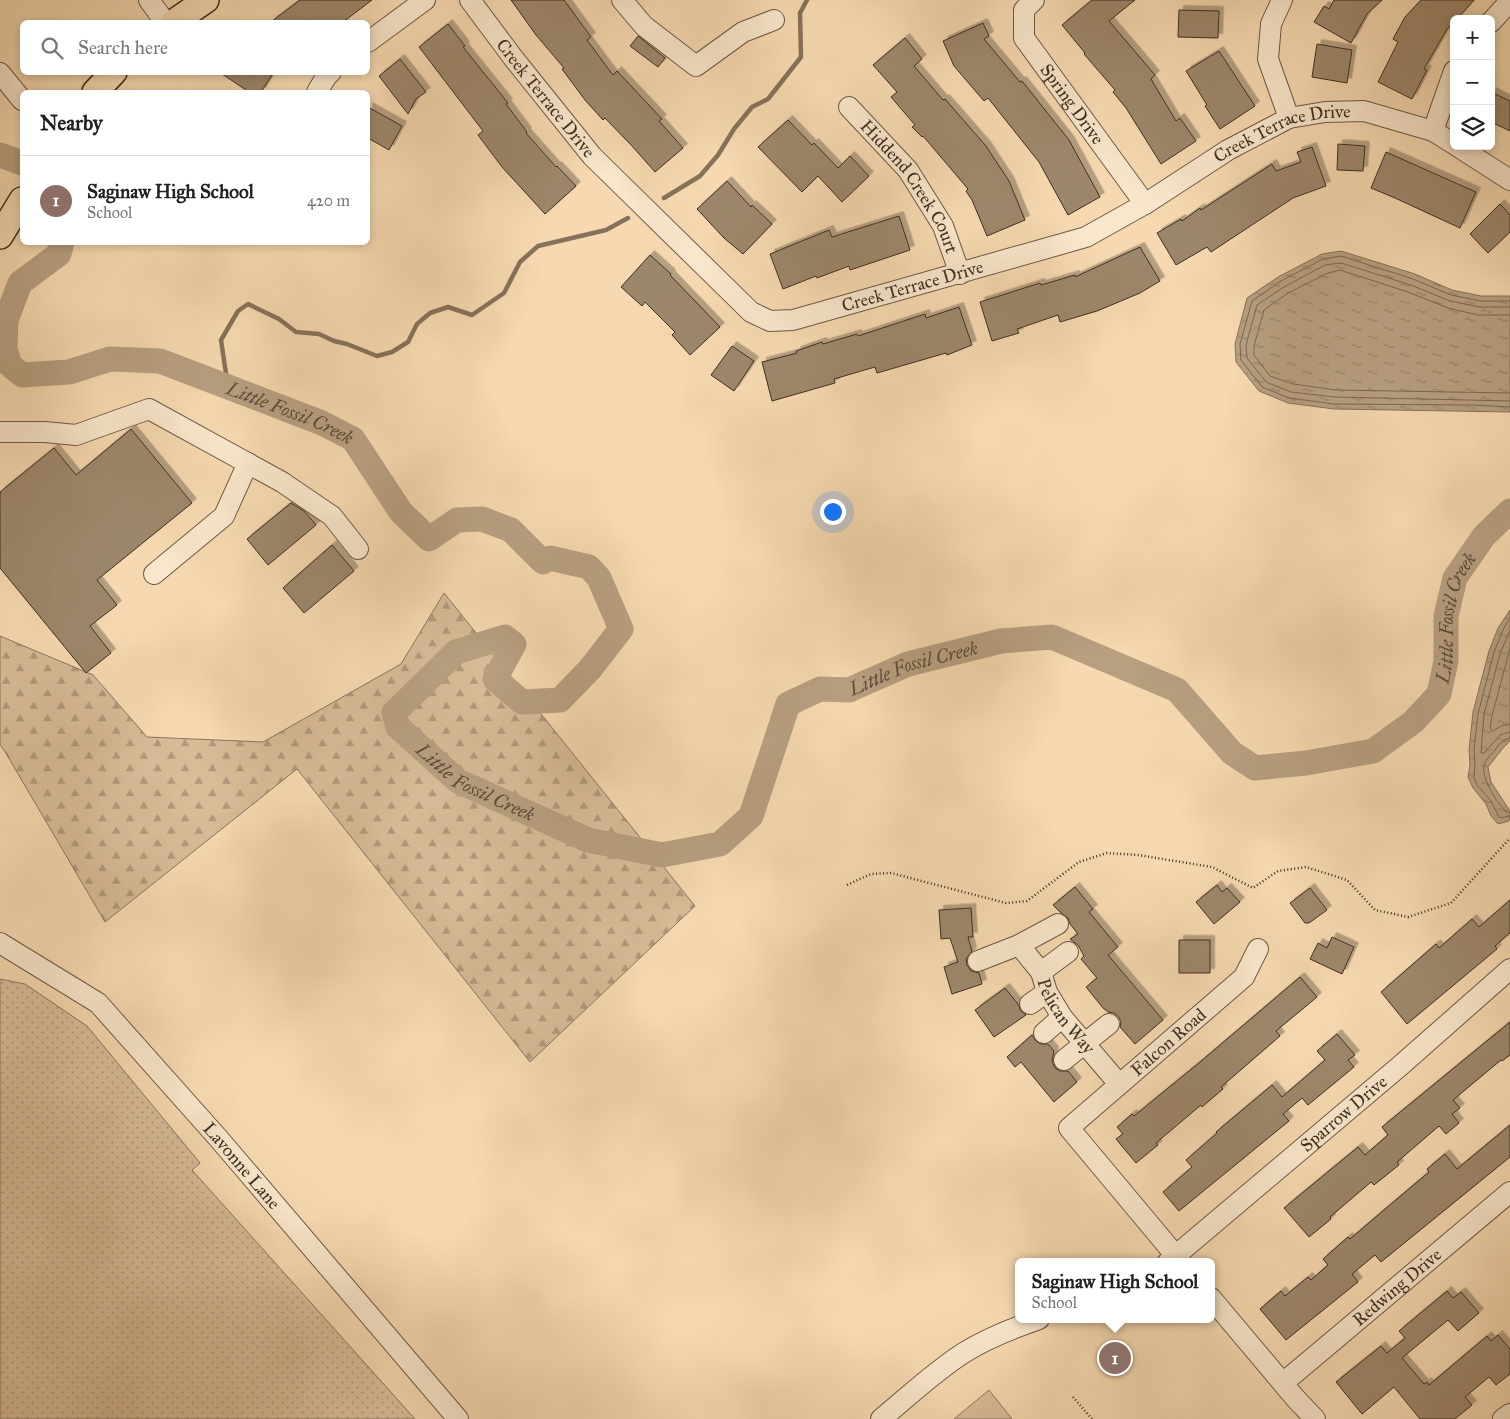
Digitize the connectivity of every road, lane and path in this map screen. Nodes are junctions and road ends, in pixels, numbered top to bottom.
1 (149, 0) edge
2 (206, 0) edge
3 (425, 0) edge
4 (470, 0) edge
5 (622, 0) edge
6 (1034, 0) edge
7 (1282, 0) edge
8 (1510, 1) edge
9 (1495, 18) edge
10 (164, 20) edge
11 (177, 20) edge
12 (774, 20) dead end
13 (370, 41) edge
14 (0, 73) edge
15 (111, 75) edge
16 (328, 75) edge
17 (1450, 82) edge
18 (97, 90) edge
19 (318, 90) edge
20 (20, 98) edge
21 (849, 107) dead end
22 (1289, 118) junction
23 (1433, 131) junction
24 (1450, 142) edge
25 (1463, 150) edge
26 (1510, 180) edge
27 (20, 203) edge
28 (1145, 204) junction
29 (0, 236) edge
30 (960, 274) junction
31 (0, 432) edge
32 (248, 463) junction
33 (358, 549) dead end
34 (154, 574) dead end
35 (1510, 838) edge
36 (847, 885) dead end
37 (1058, 924) dead end
38 (0, 943) edge
39 (1019, 945) junction
40 (1258, 949) dead end
41 (1068, 952) dead end
42 (978, 962) dead end
43 (1510, 969) edge
44 (1042, 972) junction
45 (1047, 992) junction
46 (1030, 1004) dead end
47 (1062, 1017) junction
48 (1109, 1024) dead end
49 (1044, 1033) dead end
50 (1084, 1044) junction
51 (1064, 1060) dead end
52 (1119, 1084) junction
53 (1510, 1192) edge
54 (1172, 1258) edge
55 (1176, 1258) edge
56 (1215, 1303) edge
57 (1028, 1323) edge
58 (1283, 1383) junction
59 (1073, 1397) dead end
60 (1510, 1414) edge
61 (458, 1419) edge
62 (881, 1419) edge
63 (1092, 1419) edge
64 (1315, 1419) edge
65 (1503, 1419) edge

1 - 10 street
2 - 11 main road
3 - 13 street
4 - 30 street, Creek Terrace Drive
5 - 12 street
6 - 28 street, Spring Drive
7 - 22 street
8 - 9 street
14 - 20 street
15 - 18 main road
16 - 19 street
17 - 23 street
21 - 30 street, Hiddend Creek Court
22 - 23 street, Creek Terrace Drive
22 - 28 street, Creek Terrace Drive
23 - 24 street, Creek Terrace Drive
25 - 26 street
27 - 29 main road
28 - 30 street, Creek Terrace Drive
31 - 32 street
32 - 33 street
32 - 34 street
35 - 36 path
37 - 39 street
38 - 61 street, Lavonne Lane
39 - 42 street
39 - 44 street, Pelican Way
40 - 52 street, Falcon Road
41 - 44 street
43 - 55 street, Sparrow Drive
44 - 45 street, Pelican Way
45 - 46 street
45 - 47 street, Pelican Way
47 - 49 street
47 - 50 street, Pelican Way
48 - 50 street
50 - 51 street
50 - 52 street, Pelican Way
52 - 54 street, Falcon Road
53 - 58 street, Redwing Drive
56 - 58 street
57 - 62 street
58 - 64 street
59 - 63 path
60 - 65 street

